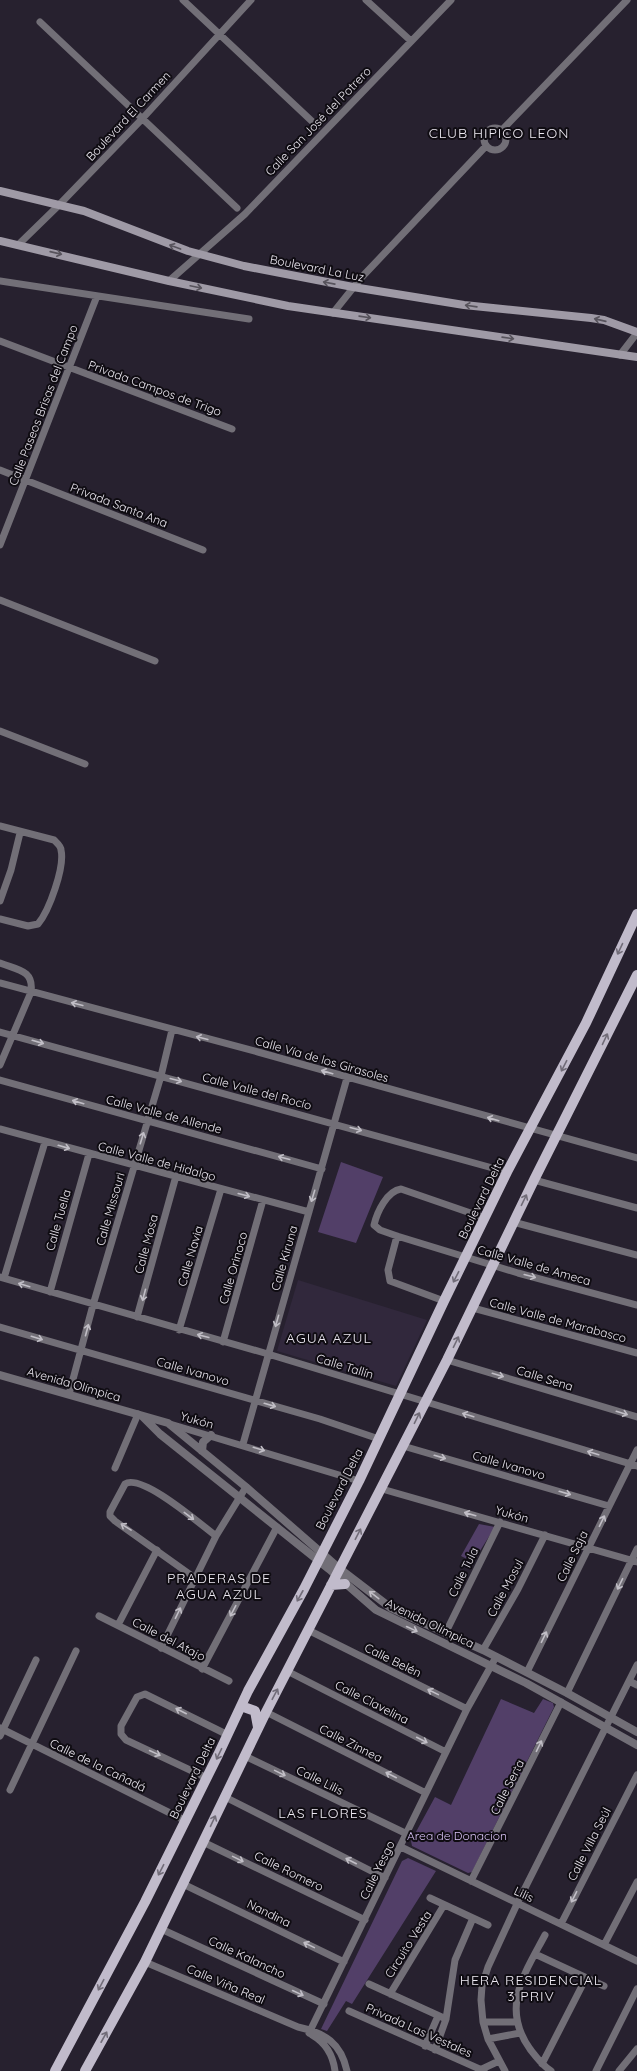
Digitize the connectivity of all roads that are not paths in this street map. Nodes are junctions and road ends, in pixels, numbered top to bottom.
1 (183, 0) edge
2 (251, 0) edge
3 (366, 0) edge
4 (451, 0) edge
5 (627, 0) edge
6 (40, 22) dead end
7 (220, 34) junction
8 (411, 41) junction
9 (142, 119) junction
10 (317, 126) dead end
11 (502, 130) junction
12 (486, 146) junction
13 (0, 191) edge
14 (58, 206) junction
15 (237, 208) dead end
16 (0, 241) edge
17 (18, 245) junction
18 (198, 254) junction
19 (0, 281) edge
20 (168, 281) junction
21 (353, 287) junction
22 (97, 296) junction
23 (334, 313) junction
24 (249, 319) dead end
25 (637, 333) edge
26 (0, 341) edge
27 (620, 355) junction
28 (637, 357) edge
29 (70, 368) junction
30 (232, 429) dead end
31 (0, 470) edge
32 (26, 480) junction
33 (0, 544) edge
34 (203, 550) dead end
35 (0, 600) edge
36 (155, 661) dead end
37 (0, 731) edge
38 (85, 764) dead end
39 (0, 826) edge
40 (20, 833) junction
41 (0, 901) edge
42 (637, 914) edge
43 (0, 919) edge
44 (0, 963) edge
45 (637, 975) edge
46 (0, 983) edge
47 (31, 992) junction
48 (172, 1030) junction
49 (0, 1032) edge
50 (14, 1035) junction
51 (0, 1065) edge
52 (161, 1076) junction
53 (347, 1078) junction
54 (0, 1080) edge
55 (148, 1121) junction
56 (334, 1124) junction
57 (530, 1129) junction
58 (0, 1131) edge
59 (556, 1136) junction
60 (45, 1142) junction
61 (89, 1154) junction
62 (637, 1158) edge
63 (134, 1166) junction
64 (322, 1168) junction
65 (507, 1172) junction
66 (176, 1176) junction
67 (534, 1180) junction
68 (221, 1189) junction
69 (263, 1200) junction
70 (637, 1208) edge
71 (309, 1212) junction
72 (485, 1218) junction
73 (513, 1222) junction
74 (397, 1236) junction
75 (637, 1255) edge
76 (466, 1257) junction
77 (493, 1265) junction
78 (2, 1278) edge
79 (50, 1292) junction
80 (444, 1301) junction
81 (93, 1305) junction
82 (637, 1305) edge
83 (472, 1308) junction
84 (137, 1317) junction
85 (0, 1327) edge
86 (180, 1330) junction
87 (223, 1342) junction
88 (81, 1351) junction
89 (637, 1353) edge
90 (268, 1354) junction
91 (447, 1360) junction
92 (0, 1375) edge
93 (69, 1394) junction
94 (400, 1394) junction
95 (254, 1400) junction
96 (425, 1402) junction
97 (140, 1415) junction
98 (637, 1417) edge
99 (168, 1423) junction
100 (211, 1436) junction
101 (379, 1439) junction
102 (243, 1444) junction
103 (403, 1446) junction
104 (637, 1450) edge
105 (202, 1451) junction
106 (633, 1465) edge
107 (115, 1468) dead end
108 (359, 1481) junction
109 (246, 1487) junction
110 (382, 1489) junction
111 (239, 1496) junction
112 (609, 1506) junction
113 (500, 1522) junction
114 (277, 1527) junction
115 (545, 1535) junction
116 (216, 1536) junction
117 (589, 1547) junction
118 (637, 1549) edge
119 (157, 1550) junction
120 (320, 1556) junction
121 (634, 1561) edge
122 (338, 1573) junction
123 (196, 1578) junction
124 (345, 1584) junction
125 (331, 1585) junction
126 (99, 1616) dead end
127 (118, 1626) junction
128 (308, 1630) junction
129 (446, 1632) junction
130 (161, 1648) junction
131 (483, 1650) junction
132 (76, 1651) dead end
133 (496, 1657) junction
134 (36, 1660) dead end
135 (637, 1665) edge
136 (491, 1666) junction
137 (202, 1669) junction
138 (287, 1671) junction
139 (527, 1672) junction
140 (629, 1681) junction
141 (229, 1682) dead end
142 (637, 1685) edge
143 (567, 1693) junction
144 (561, 1702) junction
145 (241, 1706) junction
146 (468, 1709) junction
147 (266, 1712) junction
148 (610, 1716) junction
149 (605, 1726) junction
150 (258, 1729) junction
151 (1, 1731) edge
152 (637, 1732) edge
153 (228, 1735) junction
154 (31, 1744) junction
155 (637, 1745) edge
156 (446, 1752) junction
157 (245, 1756) junction
158 (637, 1775) edge
159 (207, 1778) junction
160 (10, 1790) dead end
161 (426, 1793) junction
162 (225, 1797) junction
163 (186, 1821) junction
164 (407, 1834) junction
165 (203, 1842) junction
166 (401, 1848) junction
167 (385, 1878) junction
168 (471, 1881) junction
169 (637, 1882) edge
170 (184, 1884) junction
171 (430, 1898) dead end
172 (517, 1904) junction
173 (444, 1905) junction
174 (473, 1918) junction
175 (365, 1920) junction
176 (560, 1924) junction
177 (488, 1925) dead end
178 (161, 1930) junction
179 (545, 1935) dead end
180 (604, 1945) junction
181 (535, 1954) junction
182 (637, 1961) edge
183 (145, 1962) junction
184 (344, 1962) junction
185 (586, 1978) junction
186 (369, 1984) dead end
187 (604, 1986) dead end
188 (637, 1989) edge
189 (390, 1994) junction
190 (634, 2002) edge
191 (324, 2004) junction
192 (349, 2011) dead end
193 (438, 2016) junction
194 (446, 2020) junction
195 (482, 2022) junction
196 (517, 2022) junction
197 (310, 2032) junction
198 (520, 2033) junction
199 (488, 2039) junction
200 (425, 2046) junction
201 (637, 2049) edge
202 (435, 2050) junction
203 (499, 2061) junction
204 (542, 2064) junction
205 (482, 2070) edge
206 (55, 2071) edge
207 (85, 2071) edge
208 (335, 2071) edge
209 (347, 2071) edge
210 (505, 2071) edge
211 (551, 2071) edge
212 (596, 2071) edge
213 (619, 2071) edge

1 - 7 street
2 - 7 street, Boulevard El Carmen
3 - 8 street
4 - 8 street, Calle San José del Potrero
5 - 11 street
6 - 9 street
7 - 9 street, Boulevard El Carmen
7 - 10 street
8 - 18 street, Calle San José del Potrero
9 - 14 street, Boulevard El Carmen
9 - 15 street
11 - 12 street
11 - 12 street
12 - 21 street
13 - 14 main road, Boulevard La Luz
14 - 17 street, Boulevard El Carmen
18 -> 14 main road, Boulevard La Luz
16 - 17 main road
17 -> 20 main road
18 - 20 street, Calle San José del Potrero
21 -> 18 main road, Boulevard La Luz
19 - 22 street
20 -> 23 main road
21 - 23 street
25 -> 21 main road, Boulevard La Luz
22 - 24 street
22 - 29 street, Calle Paseos Brisas del Campo
23 -> 27 main road
25 - 27 street
26 - 29 street, Privada Campos de Trigo
27 - 28 main road
29 - 30 street, Privada Campos de Trigo
29 - 32 street, Calle Paseos Brisas del Campo
31 - 32 street, Privada Santa Ana
32 - 33 street, Calle Paseos Brisas del Campo
32 - 34 street, Privada Santa Ana
35 - 36 street
37 - 38 street
39 - 40 street
40 - 41 street
40 - 43 street
42 -> 57 main road, Boulevard Delta
44 - 47 street
59 -> 45 main road
46 - 47 street, Calle Vía de los Girasoles
48 -> 47 street, Calle Vía de los Girasoles
47 - 50 street
48 - 52 street, Calle Missouri
53 -> 48 street, Calle Vía de los Girasoles
49 - 50 street, Calle Valle del Rocío
50 - 51 street
50 -> 52 street, Calle Valle del Rocío
52 - 55 street, Calle Missouri
52 -> 56 street, Calle Valle del Rocío
53 - 56 street, Calle Kiruna
57 -> 53 street, Calle Vía de los Girasoles
55 -> 54 street, Calle Valle de Allende
63 -> 55 street, Calle Missouri
64 -> 55 street, Calle Valle de Allende
56 - 64 street, Calle Kiruna
56 -> 65 street, Calle Valle del Rocío
57 - 59 street, Calle Vía de los Girasoles
57 - 65 main road, Boulevard Delta
58 - 60 street, Calle Valle de Hidalgo
59 - 62 street, Calle Vía de los Girasoles
59 - 67 main road
60 -> 61 street, Calle Valle de Hidalgo
60 - 78 street
61 - 63 street, Calle Valle de Hidalgo
61 - 79 street, Calle Tuella
63 - 66 street, Calle Valle de Hidalgo
63 - 81 street, Calle Missouri
64 -> 71 street, Calle Kiruna
65 - 72 main road, Boulevard Delta
66 - 68 street, Calle Valle de Hidalgo
66 -> 84 street, Calle Mosa
67 - 70 street
73 -> 67 main road
68 -> 69 street, Calle Valle de Hidalgo
68 - 86 street, Calle Navia
69 - 71 street, Calle Valle de Hidalgo
69 - 87 street, Calle Orinoco
71 -> 90 street, Calle Kiruna
72 - 74 street, Calle Valle de Ameca
72 - 76 main road, Boulevard Delta
73 - 75 street
73 - 77 main road
74 - 76 street, Calle Valle de Ameca
74 - 80 street
76 - 77 street, Calle Valle de Ameca
76 -> 80 main road, Boulevard Delta
77 -> 82 street, Calle Valle de Ameca
77 - 83 main road
79 -> 78 street, Calle Tallín
79 - 81 street, Calle Tallín
80 - 94 main road, Boulevard Delta
81 - 84 street, Calle Tallín
88 -> 81 street, Calle Missouri
83 - 89 street, Calle Valle de Marabasco
91 -> 83 main road
84 - 86 street, Calle Tallín
85 -> 88 street, Calle Ivanovo
87 -> 86 street, Calle Tallín
87 - 90 street, Calle Tallín
88 - 93 street, Calle Missouri
88 - 95 street, Calle Ivanovo
90 - 94 street, Calle Tallín
90 - 95 street, Calle Kiruna
91 - 96 main road
91 -> 98 street, Calle Sena
92 - 93 street, Avenida Olímpica
93 - 97 street, Avenida Olímpica
94 - 96 street, Calle Tallín
94 - 101 main road, Boulevard Delta
95 -> 101 street, Calle Ivanovo
95 - 102 street, Calle Kiruna
103 -> 96 main road
106 -> 96 street, Calle Tallín
97 - 99 street, Avenida Olímpica
97 - 107 street
97 - 111 street, Avenida Olímpica
99 - 100 street, Yukón
99 - 105 street, Avenida Olímpica
100 - 102 street, Yukón
100 - 105 street
101 - 108 main road, Boulevard Delta
102 -> 108 street, Yukón
103 - 110 main road
103 -> 112 street, Calle Ivanovo
104 - 106 street, Calle Saja
105 - 109 street, Avenida Olímpica
106 - 112 street, Calle Saja
108 - 120 main road, Boulevard Delta
109 - 111 street
109 - 120 street, Avenida Olímpica
113 -> 110 street, Yukón
122 -> 110 main road
111 - 114 street, Avenida Olímpica
111 - 116 street
117 -> 112 street, Calle Saja
113 - 115 street, Yukón
113 - 129 street, Calle Tula
114 - 120 street, Avenida Olímpica
114 -> 137 street
115 - 117 street, Yukón
115 - 131 street, Calle Mosul
119 -> 116 street
116 - 123 street
117 - 121 street, Yukón
139 -> 117 street, Calle Saja
118 - 121 street
119 - 123 street
119 - 127 street
120 - 122 street, Avenida Olímpica
120 -> 145 main road, Boulevard Delta
121 -> 143 street
122 - 124 street, Avenida Olímpica
122 - 125 main road
129 -> 122 street, Avenida Olímpica
130 -> 123 street
124 - 125 main road
124 -> 136 street, Avenida Olímpica
125 - 128 main road
126 - 127 street, Calle del Atajo
127 - 130 street, Calle del Atajo
128 - 138 main road
146 -> 128 street, Calle Belén
129 - 131 street, Avenida Olímpica
130 - 137 street, Calle del Atajo
131 - 133 street, Avenida Olímpica
132 - 154 street
133 - 136 street, Calle Yesgo
133 - 139 street, Avenida Olímpica
134 - 151 street
135 - 140 street
136 - 144 street, Avenida Olímpica
136 - 146 street, Calle Yesgo
137 - 141 street, Calle del Atajo
147 -> 138 main road
138 -> 156 street, Calle Clavelina
139 - 143 street, Avenida Olímpica
140 - 142 street
140 - 148 street
143 - 148 street, Avenida Olímpica
144 - 149 street, Avenida Olímpica
168 -> 144 street, Calle Serta
145 - 150 main road
145 - 153 main road, Boulevard Delta
146 - 156 street, Calle Yesgo
147 - 150 main road
161 -> 147 street, Calle Zinnea
148 - 149 street
148 - 152 street, Avenida Olímpica
149 - 155 street, Avenida Olímpica
149 - 172 street
150 - 157 main road
151 - 154 street, Calle de la Cañadá
153 -> 159 main road, Boulevard Delta
153 -> 159 street
154 - 160 street
154 - 163 street, Calle de la Cañadá
156 - 161 street, Calle Yesgo
157 - 162 main road
157 -> 164 street, Calle Lilis
158 -> 176 street, Calle Villa Seúl
159 - 163 main road, Boulevard Delta
161 - 164 street, Calle Yesgo
165 -> 162 main road
167 -> 162 street
163 -> 206 main road, Boulevard Delta
164 - 166 street, Calle Yesgo
165 - 170 main road
165 -> 175 street, Calle Romero
166 - 167 street, Calle Yesgo
166 - 168 street, Lilis
167 - 175 street, Calle Yesgo
168 - 172 street, Lilis
169 - 180 street
170 - 178 main road
184 -> 170 street, Nandina
171 - 173 street
172 - 176 street, Lilis
172 - 195 street
173 - 174 street
173 - 189 street, Circuito Vesta
174 - 177 street
174 - 194 street
175 - 184 street, Calle Yesgo
176 - 180 street, Lilis
178 - 183 main road
178 -> 191 street, Calle Kalancho
179 - 181 street
180 - 182 street, Lilis
181 - 185 street
181 - 196 street
183 - 197 street, Calle Viña Real
207 -> 183 main road
184 - 191 street, Calle Yesgo
185 - 187 street
185 - 204 street
186 - 189 street
188 - 190 street
189 - 193 street
190 - 212 street
191 - 197 street, Calle Yesgo
192 - 200 street, Privada Las Vestales
193 - 194 street
193 - 200 street
194 - 202 street
195 - 196 street
195 - 199 street
196 - 198 street
197 - 208 street
197 - 209 street
198 - 199 street
198 - 204 street
199 - 203 street
200 - 202 street, Privada Las Vestales
201 - 213 street
202 - 205 street, Privada Las Vestales
203 - 205 street, Privada Las Vestales
203 - 210 street
204 - 211 street

